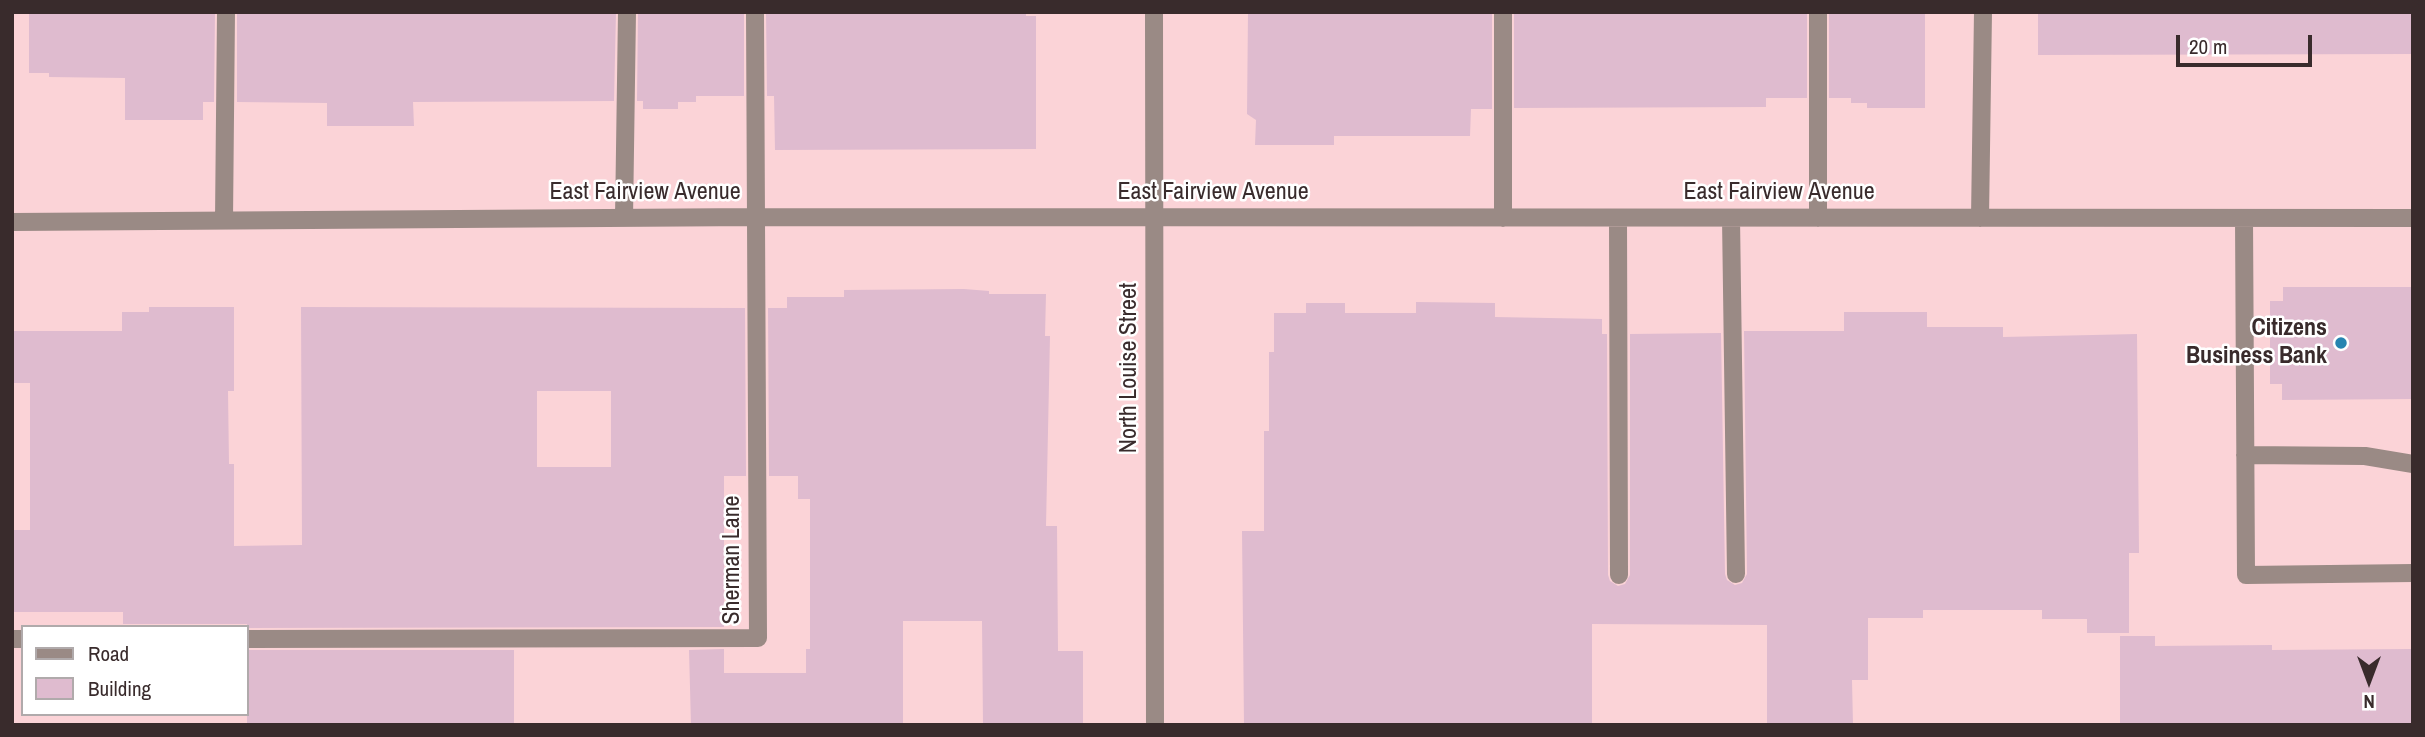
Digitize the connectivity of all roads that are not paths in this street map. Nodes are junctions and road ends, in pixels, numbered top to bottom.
1 (226, 12) edge
2 (627, 12) edge
3 (755, 12) edge
4 (1154, 12) edge
5 (1503, 12) edge
6 (1818, 12) edge
7 (1983, 12) edge
8 (756, 217) junction
9 (1154, 217) junction
10 (624, 218) junction
11 (1503, 218) junction
12 (1618, 218) junction
13 (1731, 218) junction
14 (1818, 218) junction
15 (1980, 218) junction
16 (2244, 218) junction
17 (2413, 218) edge
18 (225, 220) junction
19 (12, 222) edge
20 (2245, 455) junction
21 (2413, 464) edge
22 (2413, 573) edge
23 (1619, 575) dead end
24 (1736, 575) dead end
25 (248, 639) edge
26 (1155, 725) edge

1 - 18 street
2 - 10 street
3 - 8 street, Sherman Lane
4 - 9 street, North Louise Street
5 - 11 street
6 - 14 street
7 - 15 street
8 - 9 street, East Fairview Avenue
8 - 10 street, East Fairview Avenue
8 - 25 street, Sherman Lane
9 - 11 street, East Fairview Avenue
9 - 26 street, North Louise Street
10 - 18 street, East Fairview Avenue
11 - 12 street, East Fairview Avenue
12 - 13 street, East Fairview Avenue
12 - 23 street
13 - 14 street, East Fairview Avenue
13 - 24 street
14 - 15 street, East Fairview Avenue
15 - 16 street, East Fairview Avenue
16 - 17 street, East Fairview Avenue
16 - 20 street
18 - 19 street, East Fairview Avenue
20 - 21 street
20 - 22 street

